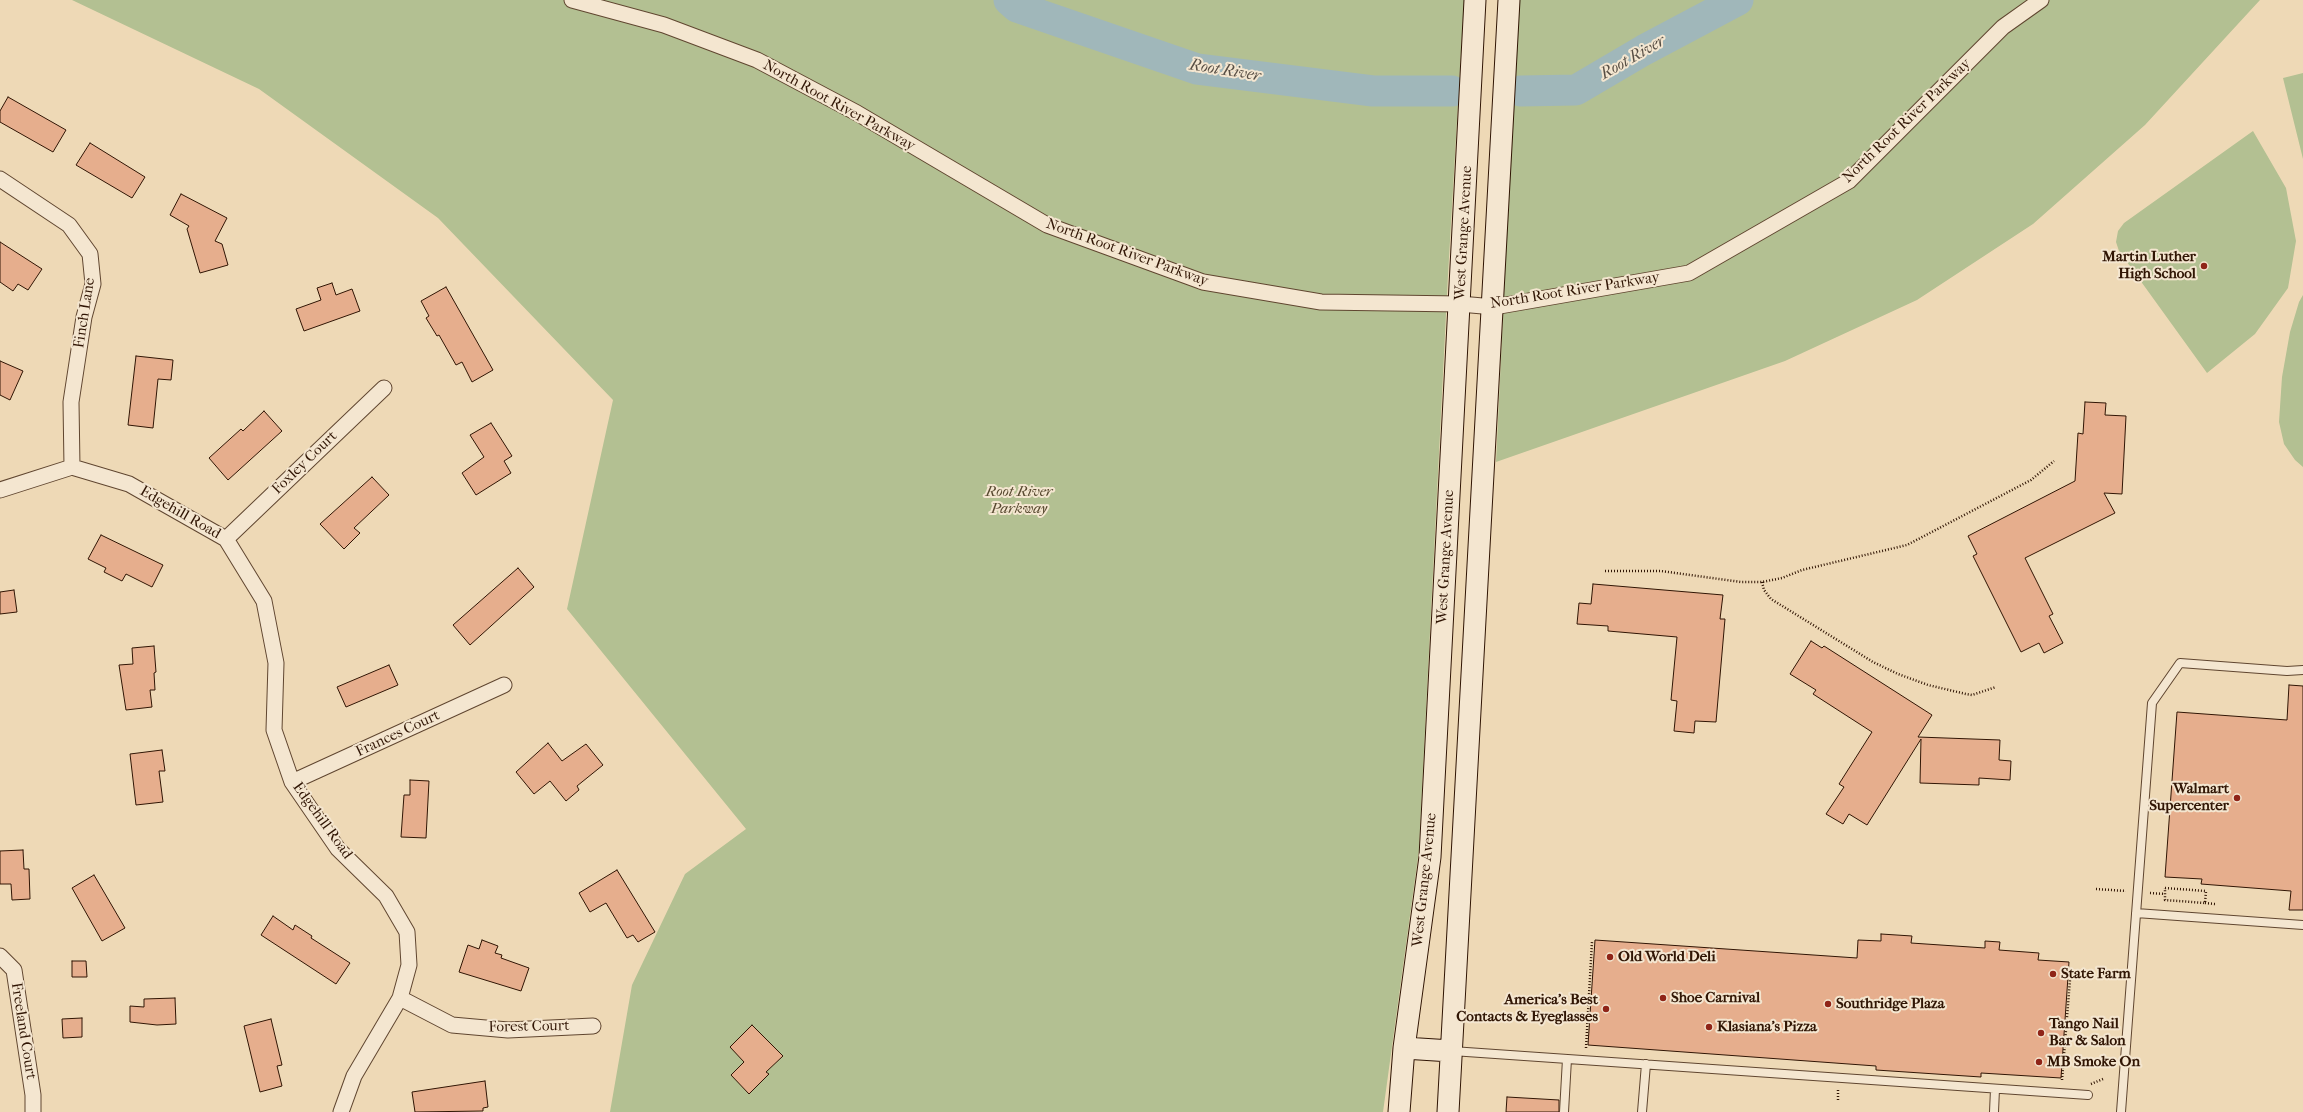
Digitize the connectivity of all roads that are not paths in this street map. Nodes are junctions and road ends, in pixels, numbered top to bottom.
1 (572, 0) edge
2 (1475, 0) edge
3 (1509, 0) edge
4 (2041, 0) edge
5 (1471, 85) junction
6 (1504, 87) junction
7 (0, 178) edge
8 (1460, 304) junction
9 (1494, 307) junction
10 (384, 388) dead end
11 (72, 467) junction
12 (0, 490) edge
13 (226, 539) junction
14 (2303, 670) edge
15 (504, 685) dead end
16 (292, 782) junction
17 (2136, 913) junction
18 (2303, 925) edge
19 (0, 956) edge
20 (400, 998) junction
21 (593, 1026) dead end
22 (1404, 1048) junction
23 (1451, 1051) junction
24 (1567, 1059) junction
25 (1646, 1064) junction
26 (1995, 1089) junction
27 (2088, 1095) dead end
28 (33, 1112) edge
29 (341, 1112) edge
30 (1399, 1112) edge
31 (1448, 1112) edge
32 (1564, 1112) edge
33 (1642, 1112) edge
34 (1994, 1112) edge
35 (2121, 1112) edge

1 - 8 street, North Root River Parkway
2 - 5 street, West Grange Avenue
3 - 6 street
4 - 9 street, North Root River Parkway
5 - 6 street
5 - 8 street, West Grange Avenue
6 - 9 street
7 - 11 street, Finch Lane
8 - 9 street, North Root River Parkway
8 - 22 street, West Grange Avenue
9 - 23 street
10 - 13 street, Foxley Court
11 - 12 street
11 - 13 street, Edgehill Road
13 - 16 street, Edgehill Road
14 - 17 lane
15 - 16 street, Frances Court
16 - 20 street, Edgehill Road
17 - 18 lane
17 - 35 lane
19 - 28 street, Freeland Court
20 - 21 street, Forest Court
20 - 29 street, Edgehill Road
22 - 23 street
22 - 30 street, West Grange Avenue
23 - 24 lane
23 - 31 street
24 - 25 lane
24 - 32 lane
25 - 26 lane
25 - 33 lane
26 - 27 lane
26 - 34 lane

